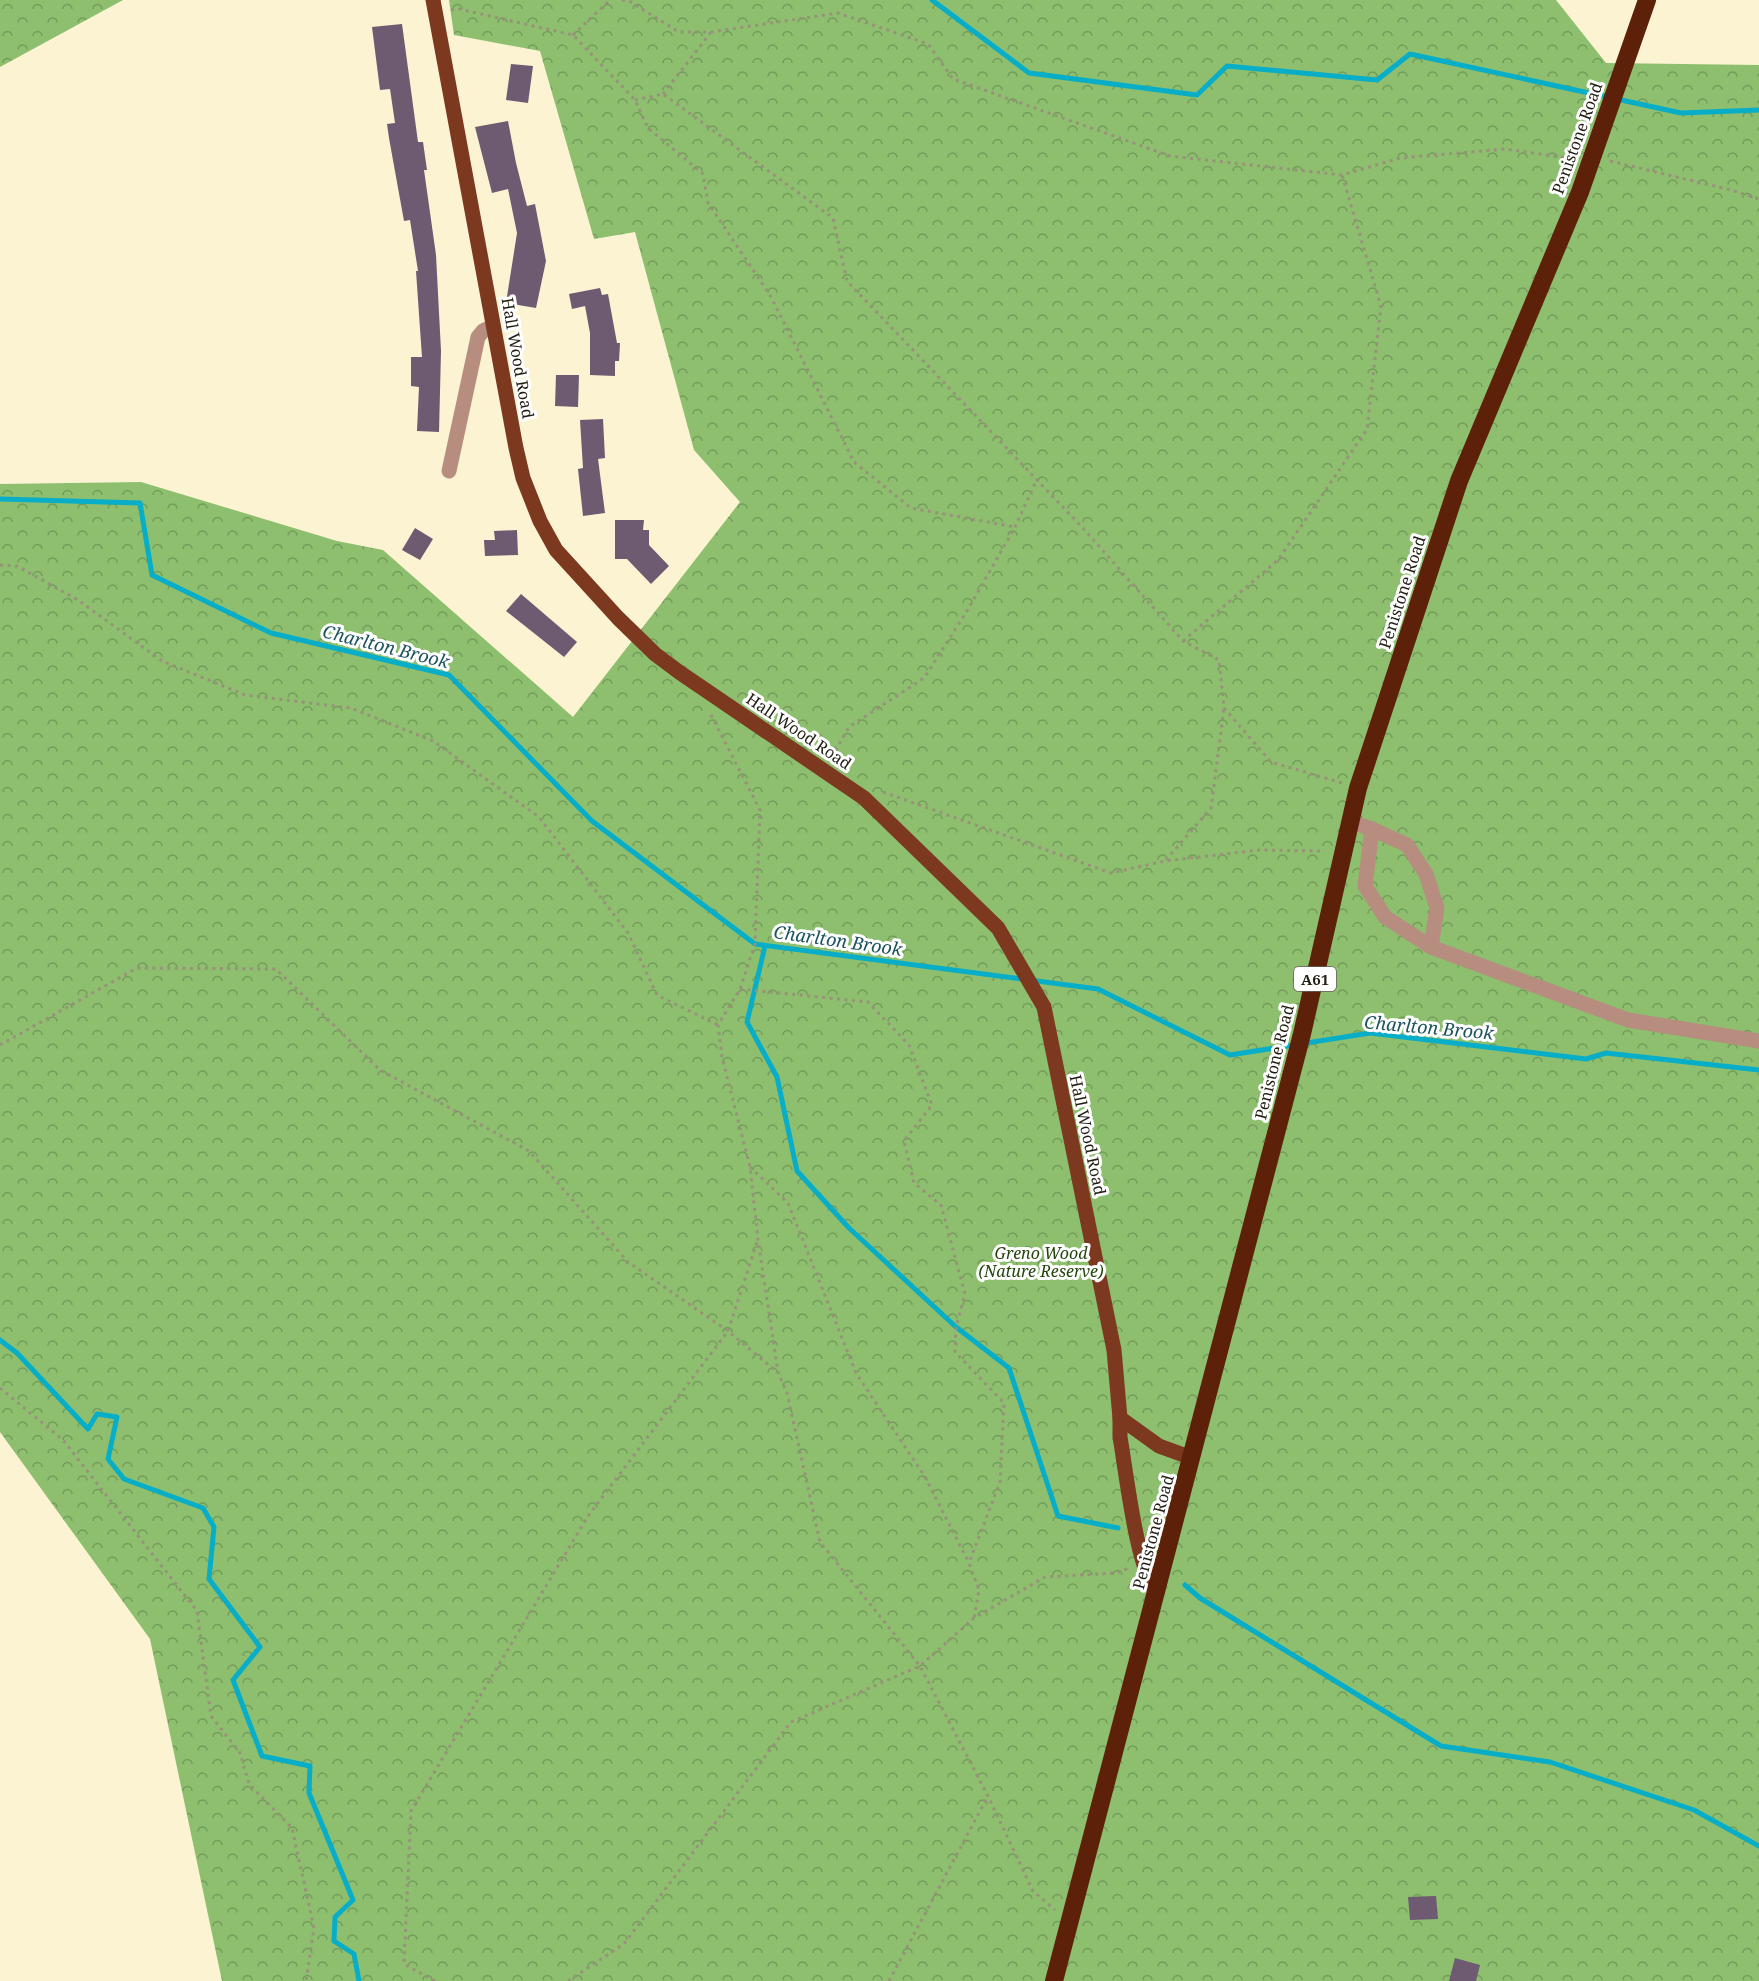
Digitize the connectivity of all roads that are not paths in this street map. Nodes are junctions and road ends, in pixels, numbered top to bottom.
1 (1647, 0) edge
2 (435, 6) edge
3 (494, 326) junction
4 (450, 471) dead end
5 (1352, 822) junction
6 (1372, 829) junction
7 (1431, 947) junction
8 (1759, 1041) edge
9 (1120, 1418) junction
10 (1192, 1458) junction
11 (1157, 1593) junction
12 (1054, 1981) edge

1 - 5 highway, Penistone Road / A61
2 - 3 main road, Hall Wood Road
3 - 4 lane
3 - 9 main road, Hall Wood Road
5 - 6 lane
5 - 10 highway, Penistone Road / A61
6 - 7 lane
6 - 7 lane
7 - 8 lane
9 - 10 main road
9 - 11 main road, Hall Wood Road
10 - 11 highway, Penistone Road / A61
11 - 12 highway, Penistone Road / A61

